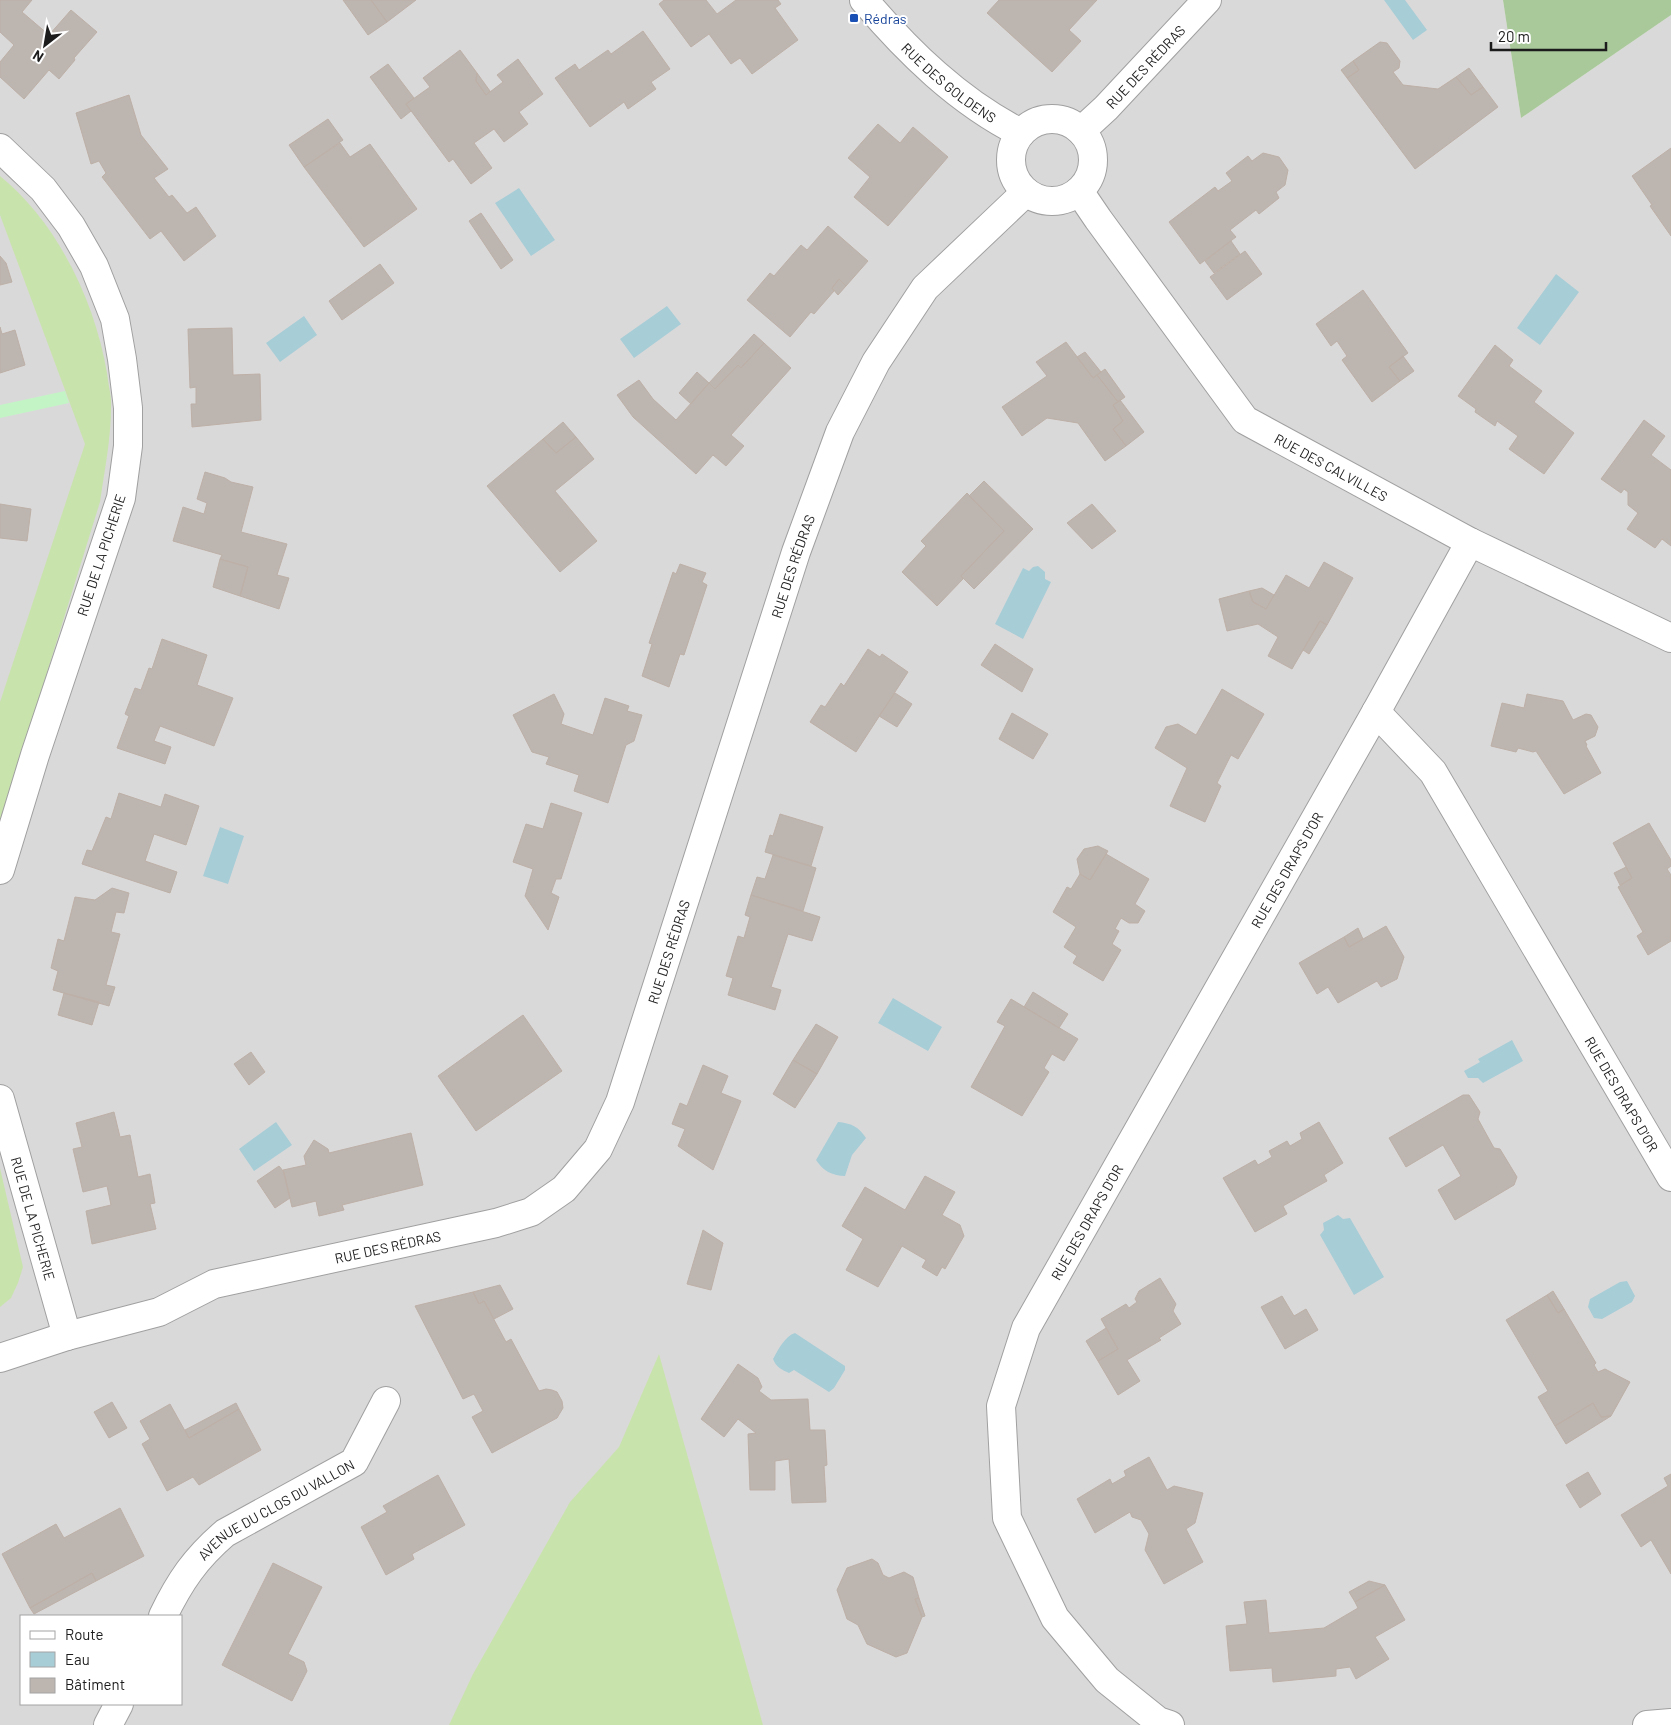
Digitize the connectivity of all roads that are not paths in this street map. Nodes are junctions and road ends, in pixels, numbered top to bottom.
1 (864, 0) edge
2 (1207, 0) edge
3 (1081, 131) junction
4 (1021, 133) junction
5 (0, 148) edge
6 (1079, 191) junction
7 (1026, 192) junction
8 (1470, 542) junction
9 (1671, 638) edge
10 (1376, 712) junction
11 (0, 870) edge
12 (0, 1099) edge
13 (1671, 1178) edge
14 (68, 1336) junction
15 (0, 1358) edge
16 (386, 1401) dead end
17 (164, 1615) edge
18 (118, 1705) edge
19 (1671, 1723) edge
20 (108, 1725) edge
21 (1170, 1725) edge
22 (1647, 1725) edge

1 - 4 street, RUE DES GOLDENS
2 - 3 street, RUE DES RÉDRAS
3 - 4 street
3 - 6 street
4 - 7 street
5 - 11 street, RUE DE LA PICHERIE
6 - 7 street
6 - 8 street, RUE DES CALVILLES
7 - 14 street, RUE DES RÉDRAS
8 - 9 street, RUE DES CALVILLES
8 - 10 street, RUE DES DRAPS D'OR
10 - 13 street, RUE DES DRAPS D'OR
10 - 21 street, RUE DES DRAPS D'OR
12 - 14 street, RUE DE LA PICHERIE
14 - 15 street, RUE DES RÉDRAS
16 - 17 street, AVENUE DU CLOS DU VALLON
18 - 20 street
19 - 22 street

